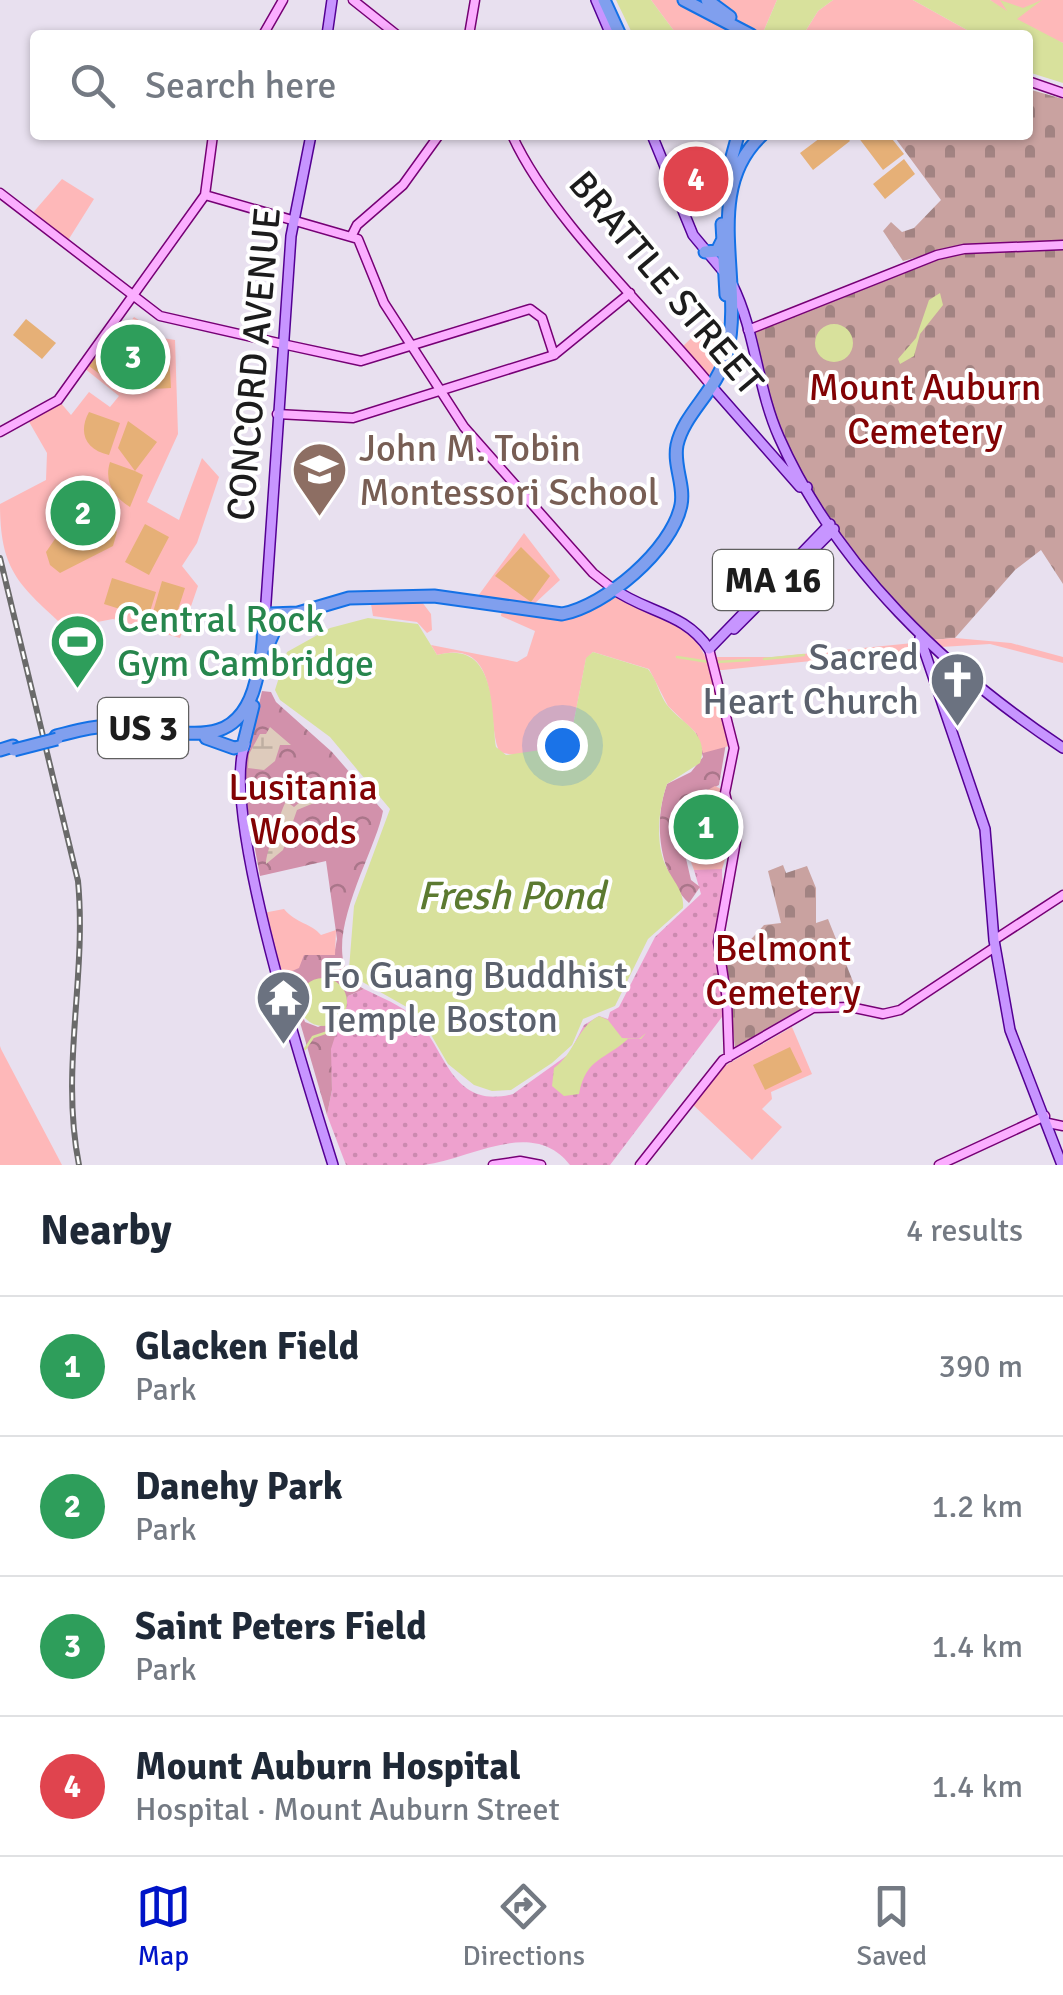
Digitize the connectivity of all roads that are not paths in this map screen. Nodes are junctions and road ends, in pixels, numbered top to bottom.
1 (284, 0) edge
2 (332, 0) edge
3 (353, 0) edge
4 (475, 0) edge
5 (596, 0) edge
6 (604, 0) edge
7 (687, 0) edge
8 (707, 0) edge
9 (726, 0) edge
10 (735, 20) junction
11 (266, 30) edge
12 (328, 30) edge
13 (391, 30) edge
14 (470, 30) edge
15 (609, 30) edge
16 (618, 30) edge
17 (745, 30) edge
18 (749, 30) edge
19 (1033, 82) edge
20 (1063, 93) edge
21 (212, 140) edge
22 (309, 140) edge
23 (435, 140) edge
24 (515, 140) edge
25 (654, 140) edge
26 (735, 140) edge
27 (749, 140) edge
28 (758, 140) edge
29 (740, 161) junction
30 (0, 193) edge
31 (205, 195) junction
32 (723, 196) junction
33 (294, 217) junction
34 (352, 235) junction
35 (722, 241) junction
36 (1063, 245) edge
37 (705, 252) junction
38 (724, 272) junction
39 (733, 286) junction
40 (630, 293) junction
41 (134, 297) junction
42 (736, 308) junction
43 (748, 330) junction
44 (282, 344) junction
45 (412, 345) junction
46 (554, 355) junction
47 (713, 388) junction
48 (440, 390) junction
49 (277, 414) junction
50 (0, 432) edge
51 (788, 464) junction
52 (832, 526) junction
53 (612, 588) junction
54 (271, 622) junction
55 (699, 636) junction
56 (717, 638) junction
57 (928, 650) junction
58 (712, 660) junction
59 (230, 727) junction
60 (57, 738) junction
61 (246, 741) junction
62 (230, 746) junction
63 (1063, 748) edge
64 (0, 752) edge
65 (240, 776) junction
66 (1063, 895) edge
67 (994, 943) junction
68 (729, 1056) junction
69 (1047, 1120) junction
70 (1063, 1126) edge
71 (1060, 1147) edge
72 (333, 1165) edge
73 (493, 1165) edge
74 (541, 1165) edge
75 (640, 1165) edge
76 (939, 1165) edge
77 (1062, 1165) edge

1 - 11 street
2 - 12 main road
3 - 13 street
4 - 14 street
5 - 15 main road
6 - 16 highway
7 - 17 highway
8 - 10 highway
9 - 10 highway
10 - 18 highway
19 - 20 street
21 - 31 street
22 - 33 main road, CONCORD AVENUE
23 - 34 street
24 - 40 street, BRATTLE STREET
25 - 37 main road
26 - 32 highway
27 - 29 highway
28 - 29 highway
29 - 39 highway
30 - 41 street
31 - 33 street
31 - 41 street
32 - 35 highway
32 - 39 highway
33 - 34 street
33 - 44 main road, CONCORD AVENUE
34 - 45 street
35 - 37 highway
35 - 38 highway
36 - 43 street
37 - 38 main road
38 - 39 main road
38 - 47 highway
39 - 42 highway
40 - 46 street
40 - 47 street, BRATTLE STREET
41 - 44 street
41 - 50 street
42 - 43 main road
42 - 47 highway
43 - 51 main road
44 - 45 street
44 - 49 main road, CONCORD AVENUE
45 - 46 street
45 - 48 street
46 - 48 street
47 - 51 main road, BRATTLE STREET
47 - 53 highway
48 - 49 street
48 - 53 street
49 - 54 main road, CONCORD AVENUE
51 - 52 main road
52 - 56 main road, MA 16
52 - 57 main road, MA 16
52 - 58 main road, MA 16
53 - 54 highway
53 - 55 main road, MA 16
54 - 59 highway, US 3
54 - 61 highway
55 - 56 main road, MA 16
55 - 58 main road, MA 16
56 - 58 main road
57 - 63 main road
57 - 67 main road
58 - 68 street
59 - 60 highway, US 3
59 - 61 highway
59 - 62 highway
60 - 62 highway, US 3
60 - 64 highway, US 3, bridge
61 - 62 highway, US 3
61 - 65 main road
62 - 65 main road
65 - 72 main road
66 - 67 street
67 - 68 street
67 - 69 main road
68 - 75 street
69 - 70 street
69 - 71 main road
69 - 76 street
71 - 77 main road
73 - 74 street

